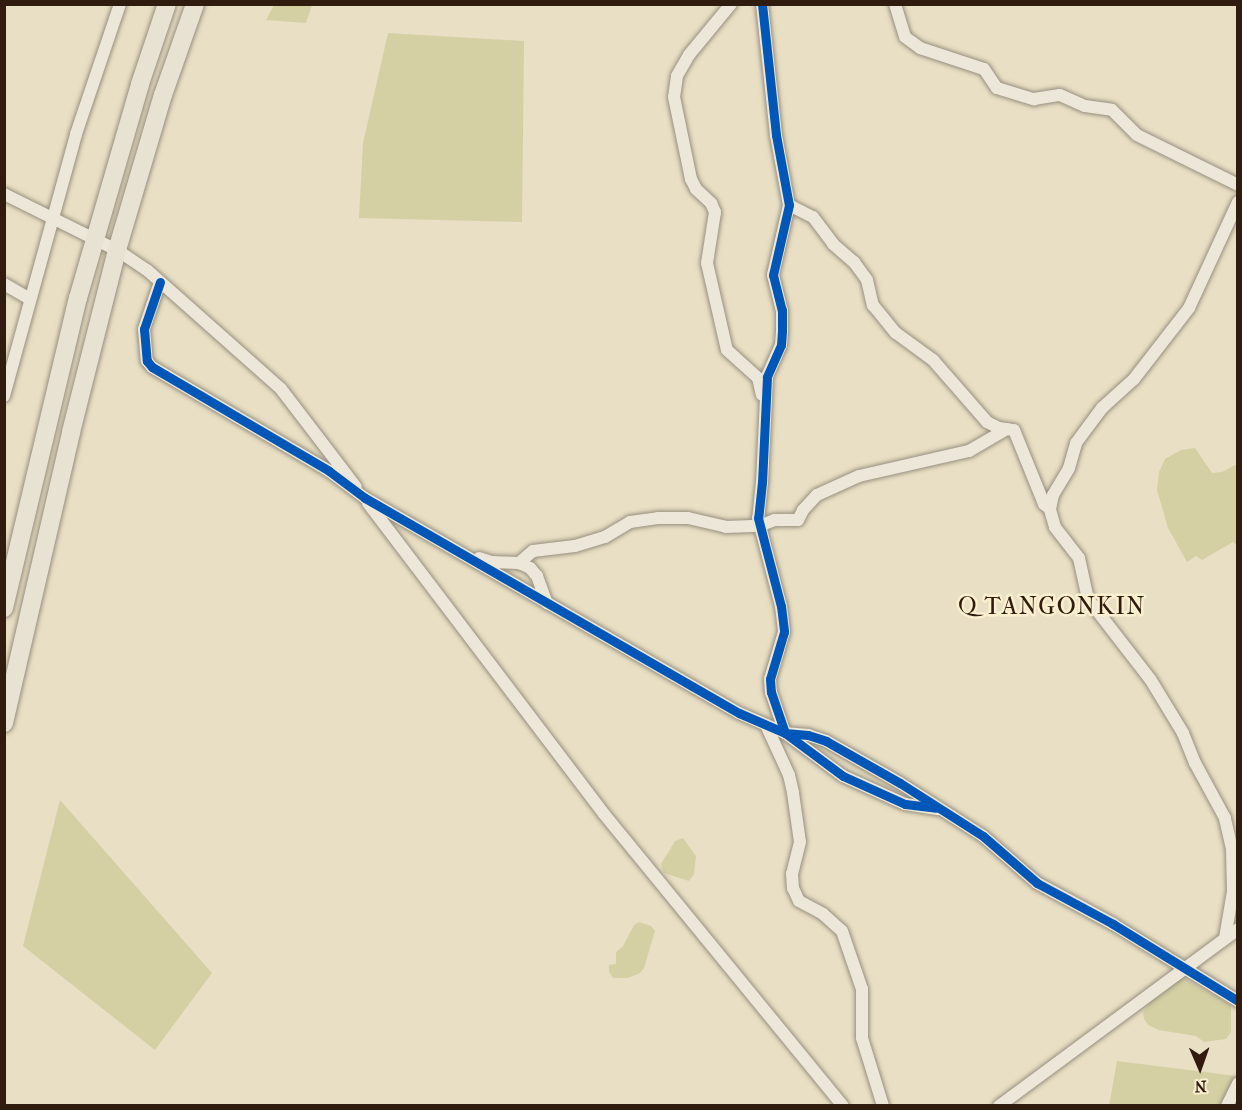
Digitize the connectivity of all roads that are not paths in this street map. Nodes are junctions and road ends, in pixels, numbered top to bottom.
1 (120, 4) edge
2 (167, 4) edge
3 (195, 4) edge
4 (731, 4) edge
5 (762, 4) edge
6 (895, 4) edge
7 (1238, 185) edge
8 (4, 194) edge
9 (1238, 202) edge
10 (789, 205) junction
11 (53, 219) junction
12 (95, 239) junction
13 (117, 250) junction
14 (160, 282) junction
15 (4, 284) edge
16 (30, 299) junction
17 (9, 368) edge
18 (4, 396) edge
19 (764, 408) junction
20 (1007, 429) junction
21 (365, 498) junction
22 (1050, 509) junction
23 (759, 526) junction
24 (458, 551) junction
25 (519, 563) junction
26 (547, 603) junction
27 (4, 608) edge
28 (4, 723) edge
29 (766, 724) junction
30 (785, 733) junction
31 (945, 810) junction
32 (1238, 929) edge
33 (1226, 938) junction
34 (1183, 969) junction
35 (1238, 1001) edge
36 (1238, 1083) edge
37 (842, 1103) edge
38 (883, 1106) edge
39 (999, 1106) edge
40 (1227, 1106) edge

1 - 11 street
2 - 12 highway
3 - 13 highway
4 - 19 street
5 - 10 street
6 - 7 street
8 - 11 street
9 - 22 street
10 - 19 street
10 - 20 street
11 - 12 street
11 - 16 street
12 - 13 street
12 - 27 highway
13 - 14 street
13 - 28 highway
14 - 21 street
14 - 21 street
15 - 16 street
16 - 17 street
17 - 18 street
19 - 23 street
20 - 22 street
20 - 23 street
21 - 24 street
21 - 37 street
22 - 33 street
23 - 25 street
23 - 30 street
24 - 25 street
24 - 26 street
25 - 26 street
26 - 29 street
29 - 30 street
29 - 38 street
30 - 31 street
30 - 31 street
31 - 34 street
32 - 33 street
33 - 34 street
34 - 35 street
34 - 39 street
36 - 40 street

